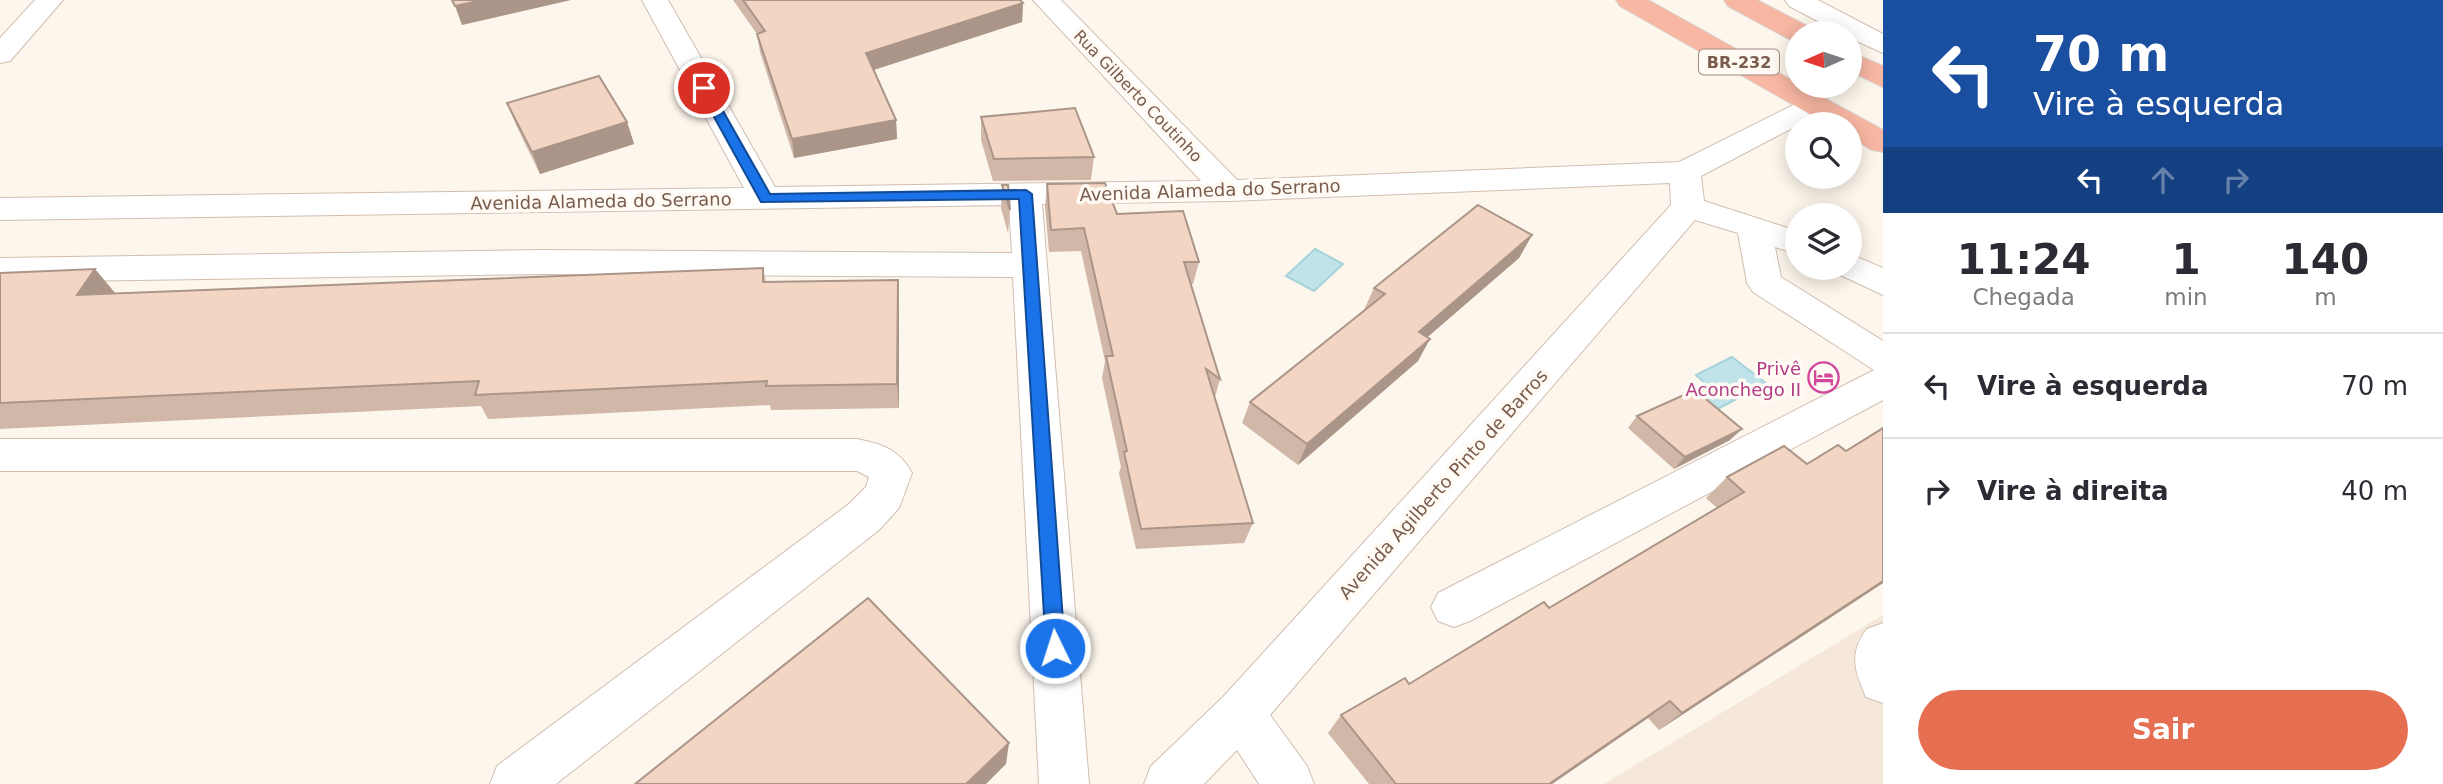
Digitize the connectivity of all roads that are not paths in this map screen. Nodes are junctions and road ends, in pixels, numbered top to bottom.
1 (50, 0) edge
2 (655, 0) edge
3 (1046, 0) edge
4 (1629, 0) edge
5 (1737, 0) edge
6 (1798, 0) edge
7 (1785, 26) edge
8 (1883, 44) edge
9 (0, 55) edge
10 (1862, 67) edge
11 (1883, 78) edge
12 (1815, 105) junction
13 (1828, 112) edge
14 (1862, 131) edge
15 (1883, 143) edge
16 (1686, 189) junction
17 (1229, 191) junction
18 (1026, 194) junction
19 (766, 198) junction
20 (0, 209) edge
21 (1754, 227) junction
22 (1785, 239) edge
23 (1030, 265) junction
24 (0, 270) edge
25 (1862, 272) edge
26 (1883, 283) edge
27 (1883, 359) edge
28 (1883, 382) edge
29 (0, 455) edge
30 (1454, 607) dead end
31 (1883, 644) edge
32 (1883, 681) edge
33 (1240, 713) junction
34 (515, 784) edge
35 (1064, 784) edge
36 (1169, 784) edge
37 (1289, 784) edge

1 - 9 street
2 - 19 street
3 - 17 street, Rua Gilberto Coutinho
4 - 12 highway, BR-232
5 - 7 highway, BR-232
6 - 8 street
10 - 11 highway
12 - 13 highway, BR-232
12 - 16 street, Avenida Alameda do Serrano
14 - 15 highway, BR-232
16 - 17 street, Avenida Alameda do Serrano
16 - 21 street
16 - 33 street, Avenida Agilberto Pinto de Barros
17 - 18 street, Avenida Alameda do Serrano
18 - 19 street, Avenida Alameda do Serrano
18 - 23 street
19 - 20 street, Avenida Alameda do Serrano
21 - 22 street
21 - 27 street
23 - 24 street
23 - 35 street
25 - 26 street
28 - 30 street
29 - 34 street
31 - 32 street
33 - 36 street, Avenida Agilberto Pinto de Barros
33 - 37 street

